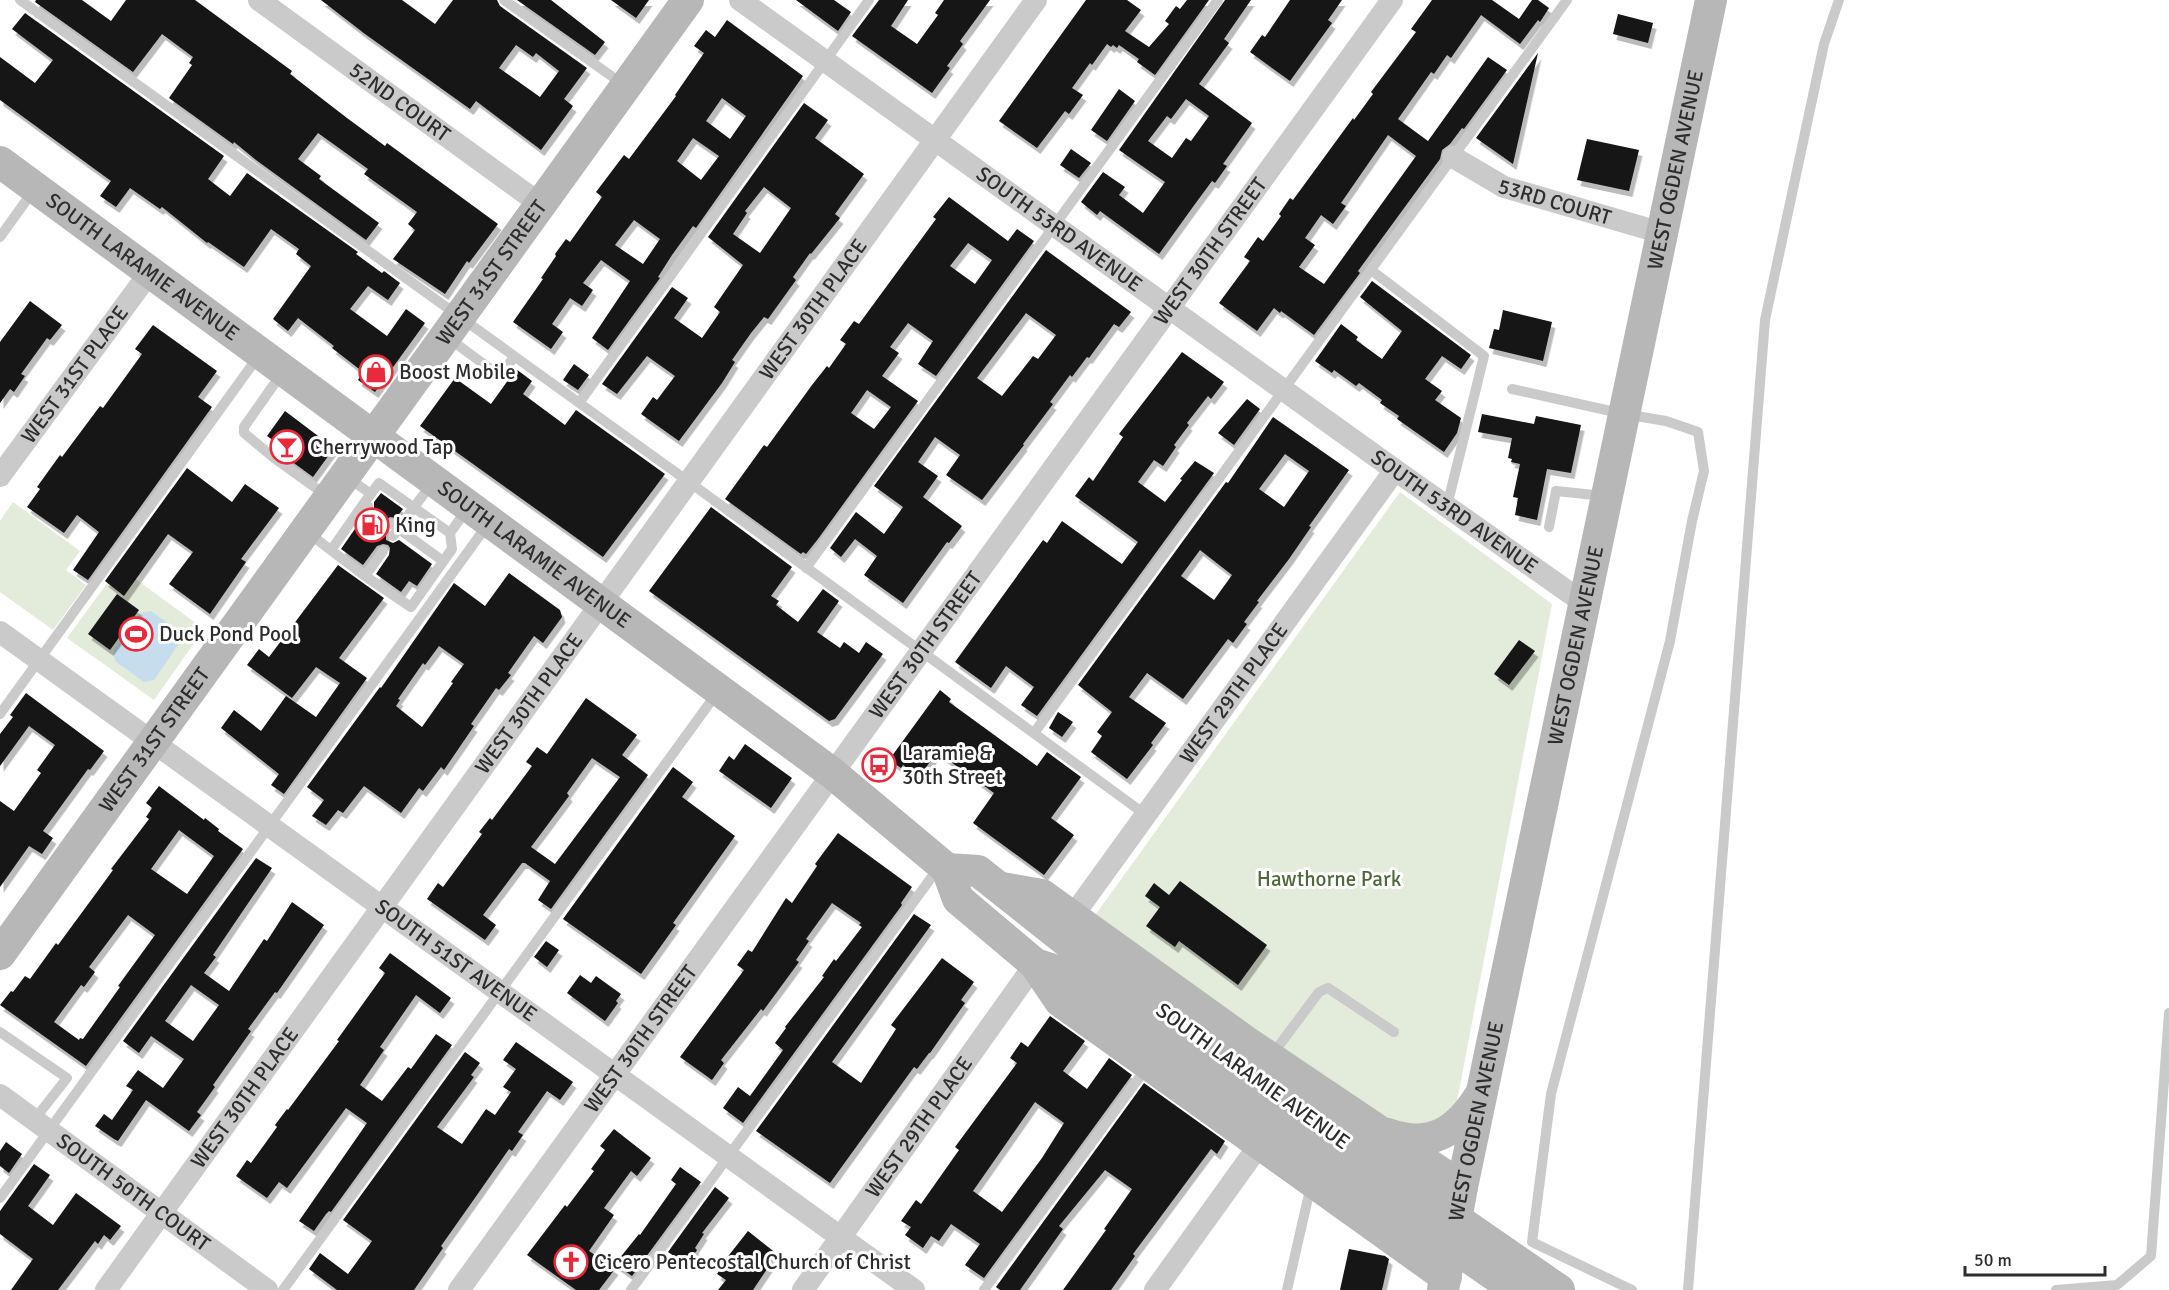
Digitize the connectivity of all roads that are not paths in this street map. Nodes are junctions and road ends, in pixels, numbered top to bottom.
1 (20, 0) edge
2 (259, 0) edge
3 (504, 0) edge
4 (688, 0) edge
5 (740, 0) edge
6 (869, 0) edge
7 (1036, 0) edge
8 (1218, 0) edge
9 (1392, 0) edge
10 (1567, 0) edge
11 (1711, 0) edge
12 (1839, 0) edge
13 (825, 61) junction
14 (625, 86) junction
15 (934, 139) junction
16 (1453, 157) junction
17 (0, 162) edge
18 (36, 188) junction
19 (540, 204) junction
20 (1055, 225) junction
21 (1662, 233) junction
22 (0, 237) edge
23 (1371, 270) junction
24 (150, 272) junction
25 (1169, 306) junction
26 (451, 326) junction
27 (514, 357) junction
28 (272, 362) junction
29 (1512, 389) dead end
30 (1284, 390) junction
31 (579, 403) junction
32 (1624, 414) junction
33 (372, 435) junction
34 (1395, 470) junction
35 (0, 476) edge
36 (434, 480) junction
37 (689, 482) junction
38 (336, 486) junction
39 (1607, 496) junction
40 (368, 501) junction
41 (1447, 506) junction
42 (414, 508) junction
43 (479, 514) junction
44 (1549, 527) dead end
45 (305, 530) junction
46 (450, 533) junction
47 (332, 549) junction
48 (382, 552) dead end
49 (443, 561) junction
50 (806, 567) junction
51 (366, 576) junction
52 (1584, 603) junction
53 (602, 604) junction
54 (0, 632) edge
55 (921, 651) junction
56 (39, 660) junction
57 (719, 690) junction
58 (0, 714) edge
59 (1034, 733) junction
60 (153, 742) junction
61 (832, 773) junction
62 (1146, 815) junction
63 (270, 826) junction
64 (944, 867) junction
65 (1002, 888) junction
66 (382, 907) junction
67 (1072, 917) junction
68 (0, 954) edge
69 (1035, 964) junction
70 (499, 992) junction
71 (2169, 1013) edge
72 (0, 1032) edge
73 (1394, 1032) dead end
74 (1270, 1058) junction
75 (1149, 1064) junction
76 (614, 1074) junction
77 (1482, 1091) junction
78 (0, 1095) edge
79 (42, 1125) junction
80 (1282, 1128) junction
81 (1377, 1130) junction
82 (728, 1156) junction
83 (1312, 1181) junction
84 (1462, 1187) junction
85 (0, 1198) edge
86 (162, 1212) junction
87 (841, 1237) junction
88 (1532, 1242) junction
89 (1444, 1283) edge
90 (106, 1290) edge
91 (267, 1290) edge
92 (283, 1290) edge
93 (459, 1290) edge
94 (631, 1290) edge
95 (803, 1290) edge
96 (914, 1290) edge
97 (984, 1290) edge
98 (1155, 1290) edge
99 (1287, 1290) edge
100 (1516, 1290) edge
101 (1559, 1290) edge
102 (1632, 1290) edge
103 (1688, 1290) edge
104 (2056, 1290) edge

1 - 26 lane
2 - 19 street, 52ND COURT
3 - 14 lane
4 - 14 main road, WEST 31ST STREET
5 - 13 street, SOUTH 53RD AVENUE
6 - 13 lane
7 - 15 street, WEST 30TH PLACE
8 - 20 lane
9 - 25 street, WEST 30TH STREET
10 - 16 lane
11 - 21 main road, WEST OGDEN AVENUE
12 - 103 lane
13 - 15 street, SOUTH 53RD AVENUE
13 - 31 lane
14 - 19 main road, WEST 31ST STREET
15 - 20 street, SOUTH 53RD AVENUE
15 - 37 street, WEST 30TH PLACE
16 - 21 street, 53RD COURT
16 - 23 lane
17 - 18 main road, SOUTH LARAMIE AVENUE
18 - 22 lane
18 - 24 main road, SOUTH LARAMIE AVENUE
19 - 26 main road, WEST 31ST STREET
20 - 25 street, SOUTH 53RD AVENUE
20 - 50 lane
21 - 32 main road, WEST OGDEN AVENUE
23 - 30 lane
23 - 41 lane
24 - 28 main road, SOUTH LARAMIE AVENUE
24 - 35 street, WEST 31ST PLACE
25 - 30 street, SOUTH 53RD AVENUE
25 - 55 street, WEST 30TH STREET
26 - 27 lane
26 - 27 lane
26 - 33 main road, WEST 31ST STREET
27 - 31 lane
28 - 33 main road, SOUTH LARAMIE AVENUE
28 - 38 lane
28 - 56 lane
29 - 32 lane
30 - 34 street, SOUTH 53RD AVENUE
30 - 59 lane
31 - 37 lane
32 - 39 main road, WEST OGDEN AVENUE
32 - 88 lane
33 - 36 main road, SOUTH LARAMIE AVENUE
33 - 38 main road, WEST 31ST STREET
34 - 41 street, SOUTH 53RD AVENUE
34 - 62 street, WEST 29TH PLACE
36 - 42 lane
36 - 43 main road, SOUTH LARAMIE AVENUE
37 - 50 lane
37 - 53 street, WEST 30TH PLACE
38 - 40 lane
38 - 45 main road, WEST 31ST STREET
39 - 44 lane
39 - 52 main road, WEST OGDEN AVENUE
40 - 42 lane
40 - 47 lane
41 - 52 street, SOUTH 53RD AVENUE
42 - 46 lane
42 - 49 lane
43 - 46 lane
43 - 53 main road, SOUTH LARAMIE AVENUE
43 - 63 lane
45 - 47 lane
45 - 60 main road, WEST 31ST STREET
46 - 49 lane
47 - 51 lane
48 - 51 lane
49 - 51 lane
50 - 55 lane
52 - 77 main road, WEST OGDEN AVENUE
53 - 57 main road, SOUTH LARAMIE AVENUE
53 - 66 street, WEST 30TH PLACE
54 - 56 street, SOUTH 51ST AVENUE
55 - 59 lane
55 - 61 street, WEST 30TH STREET
56 - 58 lane
56 - 60 street, SOUTH 51ST AVENUE
57 - 61 main road, SOUTH LARAMIE AVENUE
57 - 70 lane
59 - 62 lane
60 - 63 street, SOUTH 51ST AVENUE
60 - 68 main road, WEST 31ST STREET
61 - 64 main road, SOUTH LARAMIE AVENUE
61 - 76 street, WEST 30TH STREET
62 - 67 street, WEST 29TH PLACE
63 - 66 street, SOUTH 51ST AVENUE
63 - 79 lane
64 - 65 main road, SOUTH LARAMIE AVENUE
64 - 69 main road, SOUTH LARAMIE AVENUE
64 - 82 lane
65 - 67 main road
65 - 80 main road, SOUTH LARAMIE AVENUE
66 - 70 street, SOUTH 51ST AVENUE
66 - 86 street, WEST 30TH PLACE
67 - 74 main road
69 - 75 main road
69 - 80 main road, SOUTH LARAMIE AVENUE
69 - 87 street, WEST 29TH PLACE
70 - 76 street, SOUTH 51ST AVENUE
70 - 92 lane
71 - 104 lane
72 - 79 lane
73 - 74 lane
74 - 81 main road
75 - 80 main road
75 - 97 lane
76 - 82 street, SOUTH 51ST AVENUE
76 - 93 street, WEST 30TH STREET
77 - 81 main road
77 - 84 main road, WEST OGDEN AVENUE
78 - 79 street, SOUTH 50TH COURT
79 - 85 lane
79 - 86 street, SOUTH 50TH COURT
80 - 83 main road
80 - 98 street
80 - 100 main road, SOUTH LARAMIE AVENUE, bridge
80 - 101 main road, SOUTH LARAMIE AVENUE, bridge
81 - 84 main road
82 - 87 street, SOUTH 51ST AVENUE
82 - 94 lane
83 - 89 main road
83 - 99 lane
84 - 89 main road, WEST OGDEN AVENUE
86 - 90 street, WEST 30TH PLACE
86 - 91 street, SOUTH 50TH COURT
87 - 95 street, WEST 29TH PLACE
87 - 96 street, SOUTH 51ST AVENUE
88 - 100 lane
88 - 102 lane

